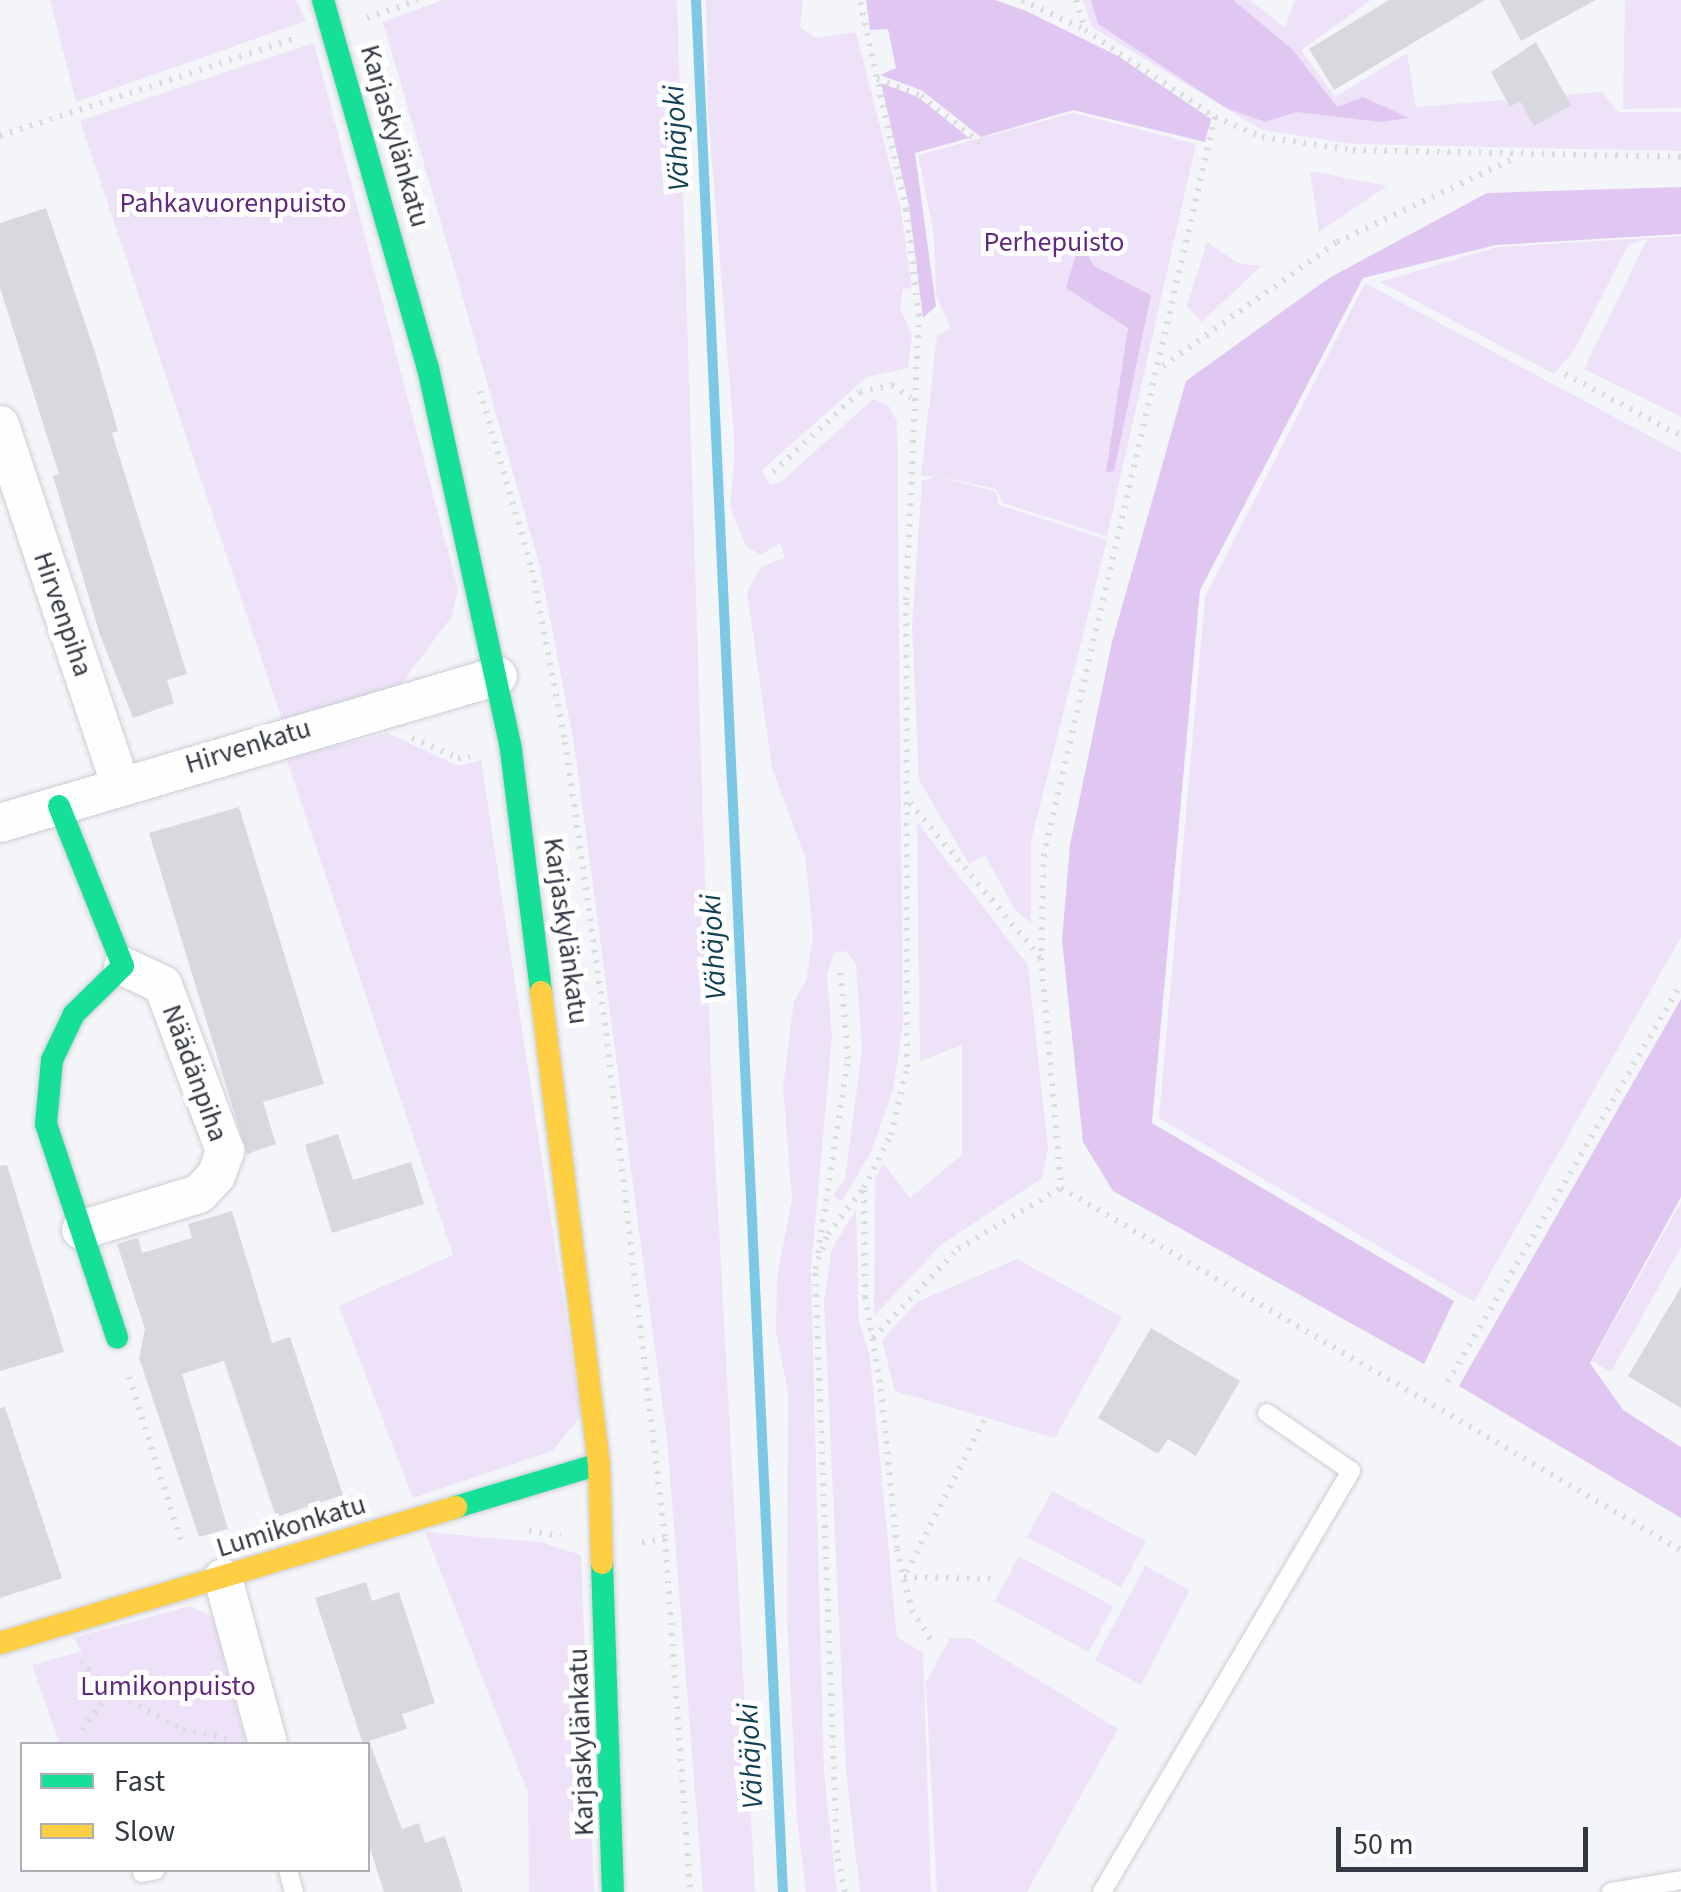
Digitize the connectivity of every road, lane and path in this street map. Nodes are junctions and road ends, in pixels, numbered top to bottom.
1 (322, 0) edge
2 (418, 0) edge
3 (860, 0) edge
4 (1022, 0) edge
5 (1076, 0) edge
6 (333, 25) junction
7 (1085, 30) junction
8 (876, 78) junction
9 (1215, 117) junction
10 (0, 136) edge
11 (980, 143) dead end
12 (1523, 154) junction
13 (1681, 156) edge
14 (1162, 366) junction
15 (1565, 374) dead end
16 (912, 399) junction
17 (1681, 436) edge
18 (2, 438) edge
19 (773, 472) dead end
20 (498, 676) junction
21 (408, 736) dead end
22 (565, 742) dead end
23 (511, 750) junction
24 (120, 784) junction
25 (908, 801) junction
26 (59, 806) junction
27 (0, 823) edge
28 (1041, 958) junction
29 (123, 966) junction
30 (840, 966) dead end
31 (1681, 984) edge
32 (864, 1188) junction
33 (1061, 1188) junction
34 (80, 1230) junction
35 (816, 1269) junction
36 (117, 1338) joint
37 (872, 1338) junction
38 (1448, 1382) dead end
39 (1267, 1413) dead end
40 (984, 1420) dead end
41 (600, 1464) junction
42 (1681, 1550) edge
43 (904, 1577) junction
44 (995, 1578) dead end
45 (209, 1582) junction
46 (49, 1627) junction
47 (0, 1642) edge
48 (933, 1643) dead end
49 (111, 1690) junction
50 (82, 1730) dead end
51 (267, 1742) edge
52 (1681, 1880) edge
53 (613, 1892) edge
54 (845, 1892) edge
55 (1102, 1892) edge
56 (1611, 1892) edge

1 - 6 street, Karjaskylänkatu
2 - 6 path
3 - 8 path
4 - 7 path
5 - 7 path
6 - 10 path
6 - 20 street, Karjaskylänkatu
7 - 9 path
8 - 11 path
8 - 16 path
9 - 12 path
9 - 14 path
12 - 13 path
12 - 14 path
14 - 28 path
15 - 17 path
16 - 19 path
16 - 25 path
18 - 24 street, Hirvenpiha
20 - 23 street, Karjaskylänkatu
20 - 24 street, Hirvenkatu
21 - 23 path
22 - 23 path
23 - 41 street, Karjaskylänkatu
24 - 26 street, Hirvenkatu
25 - 28 path
25 - 32 path
26 - 27 street, Hirvenkatu
26 - 29 street
28 - 33 path
29 - 34 street
29 - 34 street, Näädänpiha
30 - 35 path
31 - 38 path
32 - 35 path
32 - 37 path
33 - 37 path
33 - 42 path
34 - 36 street
35 - 54 path
36 - 45 path
37 - 43 path
39 - 55 lane
40 - 43 path
41 - 45 street, Lumikonkatu
41 - 53 street, Karjaskylänkatu
43 - 44 path
43 - 48 path
45 - 46 street, Lumikonkatu
45 - 51 street
46 - 47 street, Lumikonkatu
46 - 49 path
49 - 50 path
49 - 51 path
52 - 56 lane

